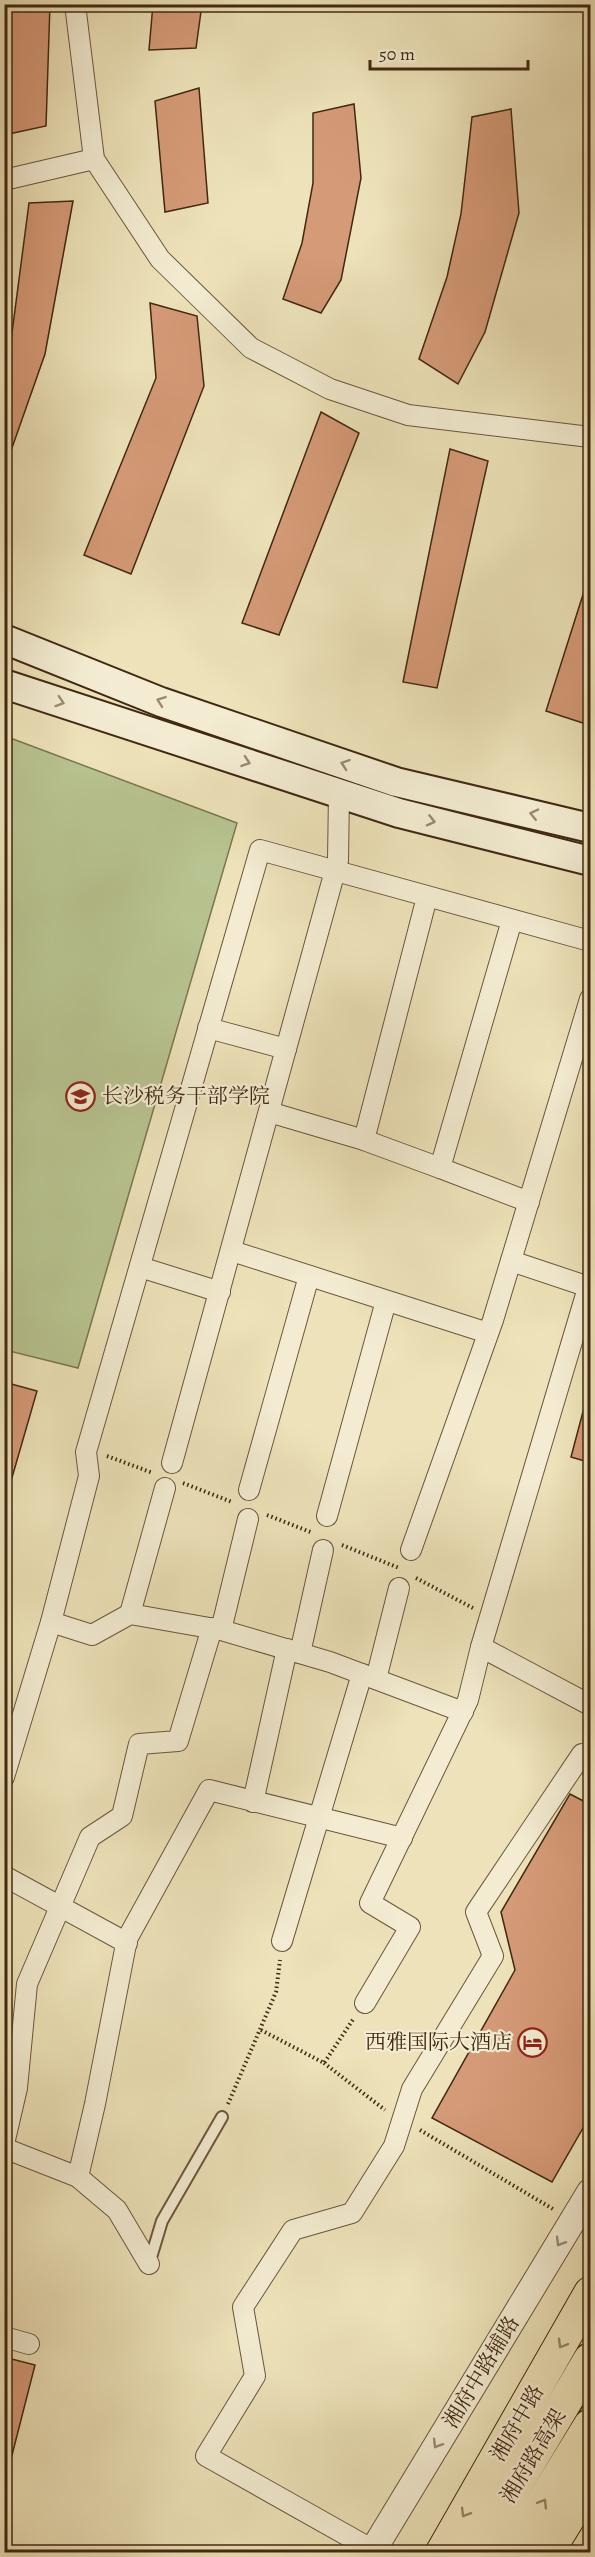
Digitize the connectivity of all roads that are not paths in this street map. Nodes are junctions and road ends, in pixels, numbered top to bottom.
1 (75, 4) edge
2 (94, 159) junction
3 (4, 180) edge
4 (591, 437) edge
5 (4, 639) edge
6 (4, 684) edge
7 (339, 793) junction
8 (591, 828) edge
9 (591, 861) edge
10 (334, 871) junction
11 (427, 897) junction
12 (512, 920) junction
13 (591, 941) edge
14 (591, 999) edge
15 (208, 1028) junction
16 (286, 1049) junction
17 (269, 1113) junction
18 (364, 1140) junction
19 (440, 1168) junction
20 (529, 1202) junction
21 (232, 1251) junction
22 (511, 1261) junction
23 (140, 1267) junction
24 (309, 1276) junction
25 (590, 1284) edge
26 (220, 1292) junction
27 (386, 1301) junction
28 (488, 1334) junction
29 (327, 1516) dead end
30 (326, 1542) road end
31 (411, 1550) dead end
32 (404, 1577) road end
33 (129, 1614) junction
34 (51, 1622) junction
35 (217, 1629) junction
36 (481, 1647) junction
37 (293, 1651) junction
38 (369, 1677) junction
39 (591, 1705) edge
40 (463, 1712) junction
41 (591, 1760) edge
42 (4, 1777) edge
43 (253, 1802) junction
44 (320, 1817) junction
45 (402, 1838) junction
46 (4, 1876) edge
47 (60, 1907) junction
48 (282, 1941) road end
49 (127, 1943) junction
50 (365, 2002) road end
51 (222, 2116) road end
52 (4, 2146) edge
53 (78, 2177) junction
54 (591, 2192) edge
55 (149, 2264) joint
56 (591, 2293) edge
57 (4, 2337) edge
58 (29, 2344) dead end
59 (591, 2360) edge
60 (591, 2426) edge
61 (591, 2483) edge
62 (372, 2551) edge
63 (442, 2553) edge
64 (476, 2553) edge
65 (513, 2553) edge
66 (548, 2553) edge

1 - 2 street
2 - 3 street
2 - 4 street
8 -> 5 main road
6 -> 7 main road
7 -> 9 main road
7 - 10 street
10 - 11 street
10 - 15 street
10 - 16 street
11 - 12 street
11 - 18 street
12 - 13 street
12 - 19 street
14 - 20 street
15 - 16 street
15 - 23 street
16 - 17 street
17 - 18 street
17 - 21 street
18 - 19 street
19 - 20 street
20 - 22 street
21 - 24 street
21 - 26 street
22 - 25 street
22 - 28 street
23 - 26 street
23 - 34 street
24 - 27 street
24 - 35 street
25 - 36 street
26 - 33 street
27 - 28 street
27 - 29 street
28 - 31 street
30 - 37 street
32 - 38 street
33 - 34 street
33 - 35 street
34 - 42 street
35 - 37 street
35 - 47 street
36 - 39 street
36 - 40 street
37 - 38 street
37 - 43 street
38 - 40 street
38 - 44 street
40 - 45 street
41 - 62 street
43 - 44 street
43 - 49 street
44 - 45 street
44 - 48 street
45 - 50 street
46 - 47 street
47 - 49 street
47 - 52 street
49 - 53 street
51 - 55 lane
52 - 53 street
53 - 55 street
54 -> 62 street, 湘府中路辅路
56 -> 63 main road, 湘府中路
57 - 58 street
59 - 64 highway, 湘府路高架
65 -> 60 highway, 湘府路高架
61 - 66 main road

